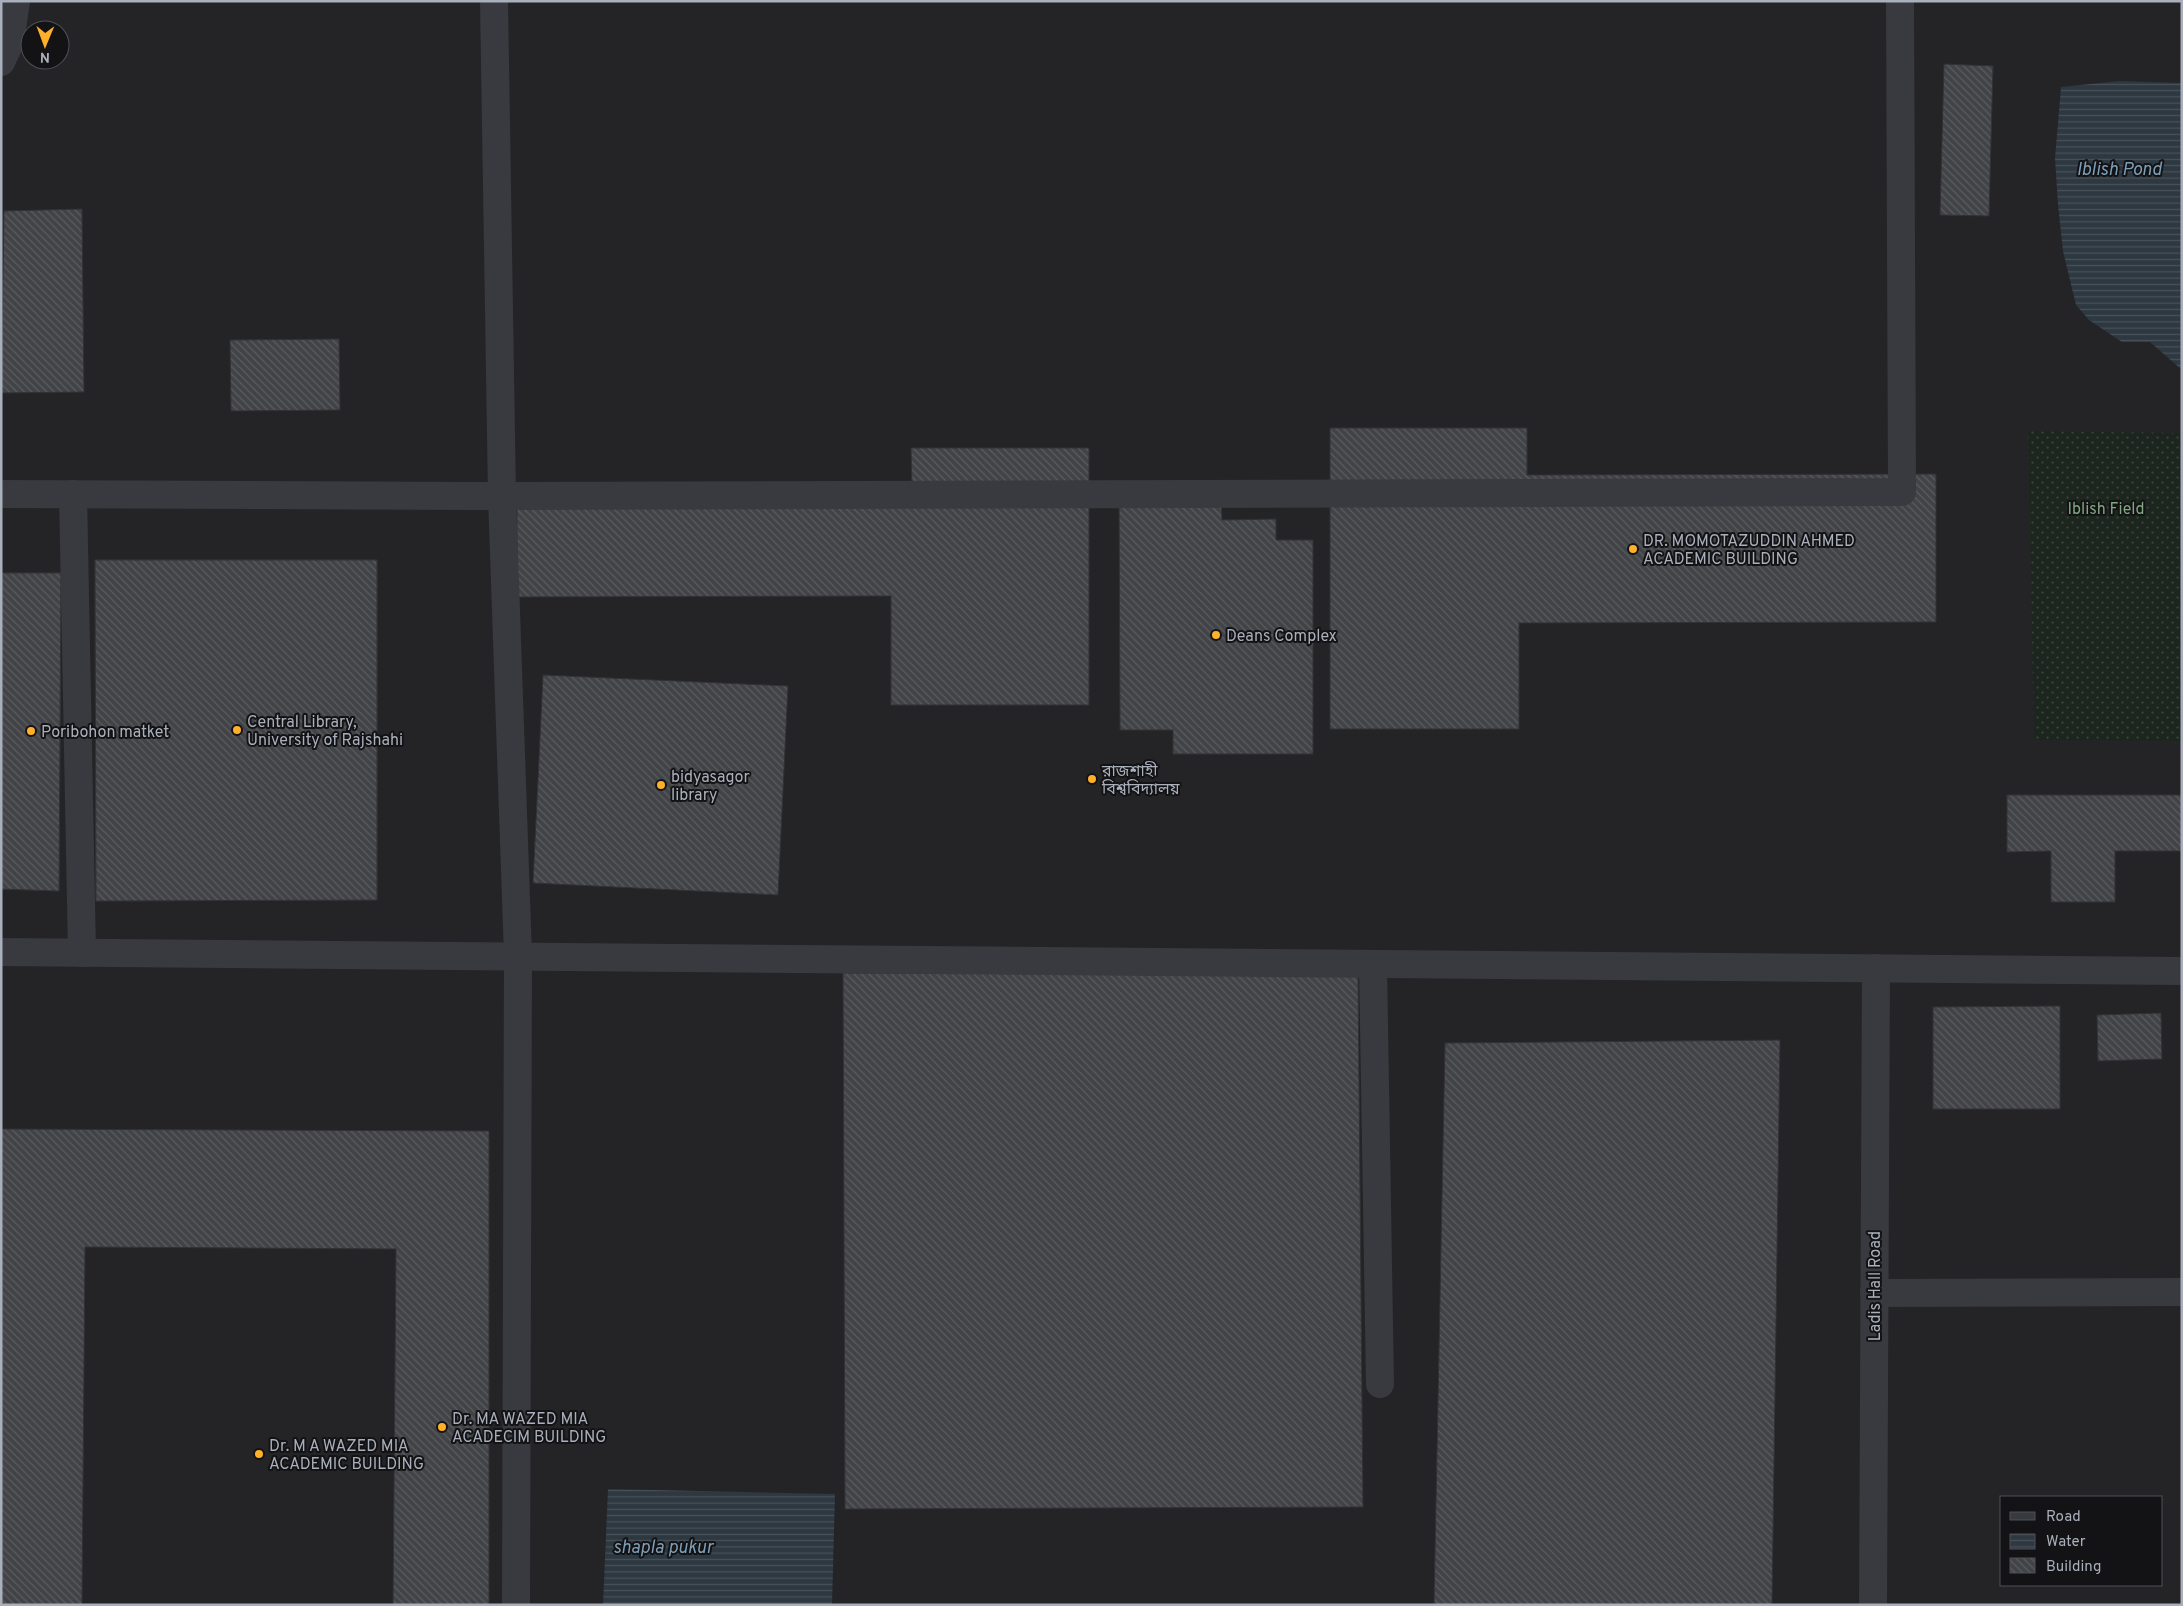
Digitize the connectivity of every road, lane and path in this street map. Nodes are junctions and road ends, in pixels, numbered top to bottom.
1 (16, 1) edge
2 (494, 1) edge
3 (1900, 1) edge
4 (1, 62) edge
5 (1, 494) edge
6 (73, 494) junction
7 (502, 496) junction
8 (1, 952) edge
9 (82, 953) junction
10 (518, 956) junction
11 (1373, 964) junction
12 (1876, 968) junction
13 (2182, 970) edge
14 (2182, 1292) edge
15 (1874, 1293) junction
16 (1380, 1384) dead end
17 (516, 1605) edge
18 (1873, 1605) edge

1 - 4 street
2 - 7 street
3 - 7 street
5 - 6 street
6 - 7 street
6 - 9 street
7 - 10 street
8 - 9 street
9 - 10 street
10 - 11 street
10 - 17 street
11 - 12 street
11 - 16 street
12 - 13 street
12 - 15 street, Ladis Hall Road
14 - 15 street
15 - 18 street, Ladis Hall Road

